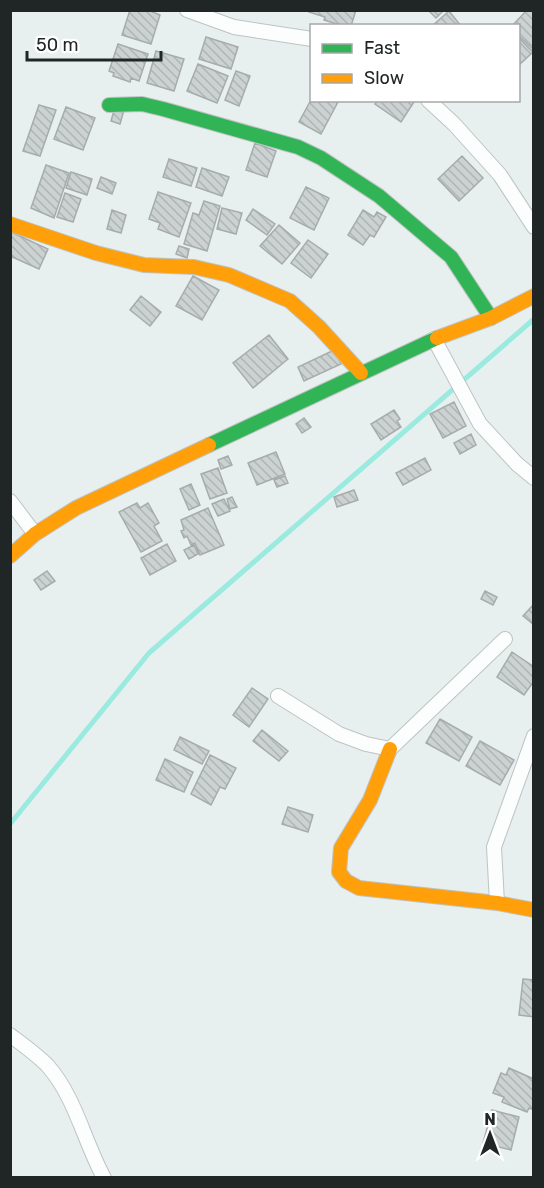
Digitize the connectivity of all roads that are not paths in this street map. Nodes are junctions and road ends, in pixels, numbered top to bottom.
1 (187, 10) edge
2 (310, 39) edge
3 (430, 102) edge
4 (109, 105) dead end
5 (10, 224) edge
6 (534, 227) edge
7 (534, 296) edge
8 (491, 318) junction
9 (434, 339) junction
10 (361, 373) junction
11 (534, 478) edge
12 (10, 501) edge
13 (35, 534) junction
14 (10, 556) edge
15 (505, 639) dead end
16 (278, 696) dead end
17 (534, 736) edge
18 (390, 749) junction
19 (497, 903) junction
20 (534, 910) edge
21 (10, 1035) edge
22 (104, 1178) edge

1 - 2 street
3 - 6 street
4 - 8 street
5 - 10 street
7 - 8 street
8 - 9 street
9 - 10 street
9 - 11 street
10 - 13 street
12 - 13 street
13 - 14 street
15 - 18 street
16 - 18 street
17 - 19 street
18 - 19 street
19 - 20 street
21 - 22 street

